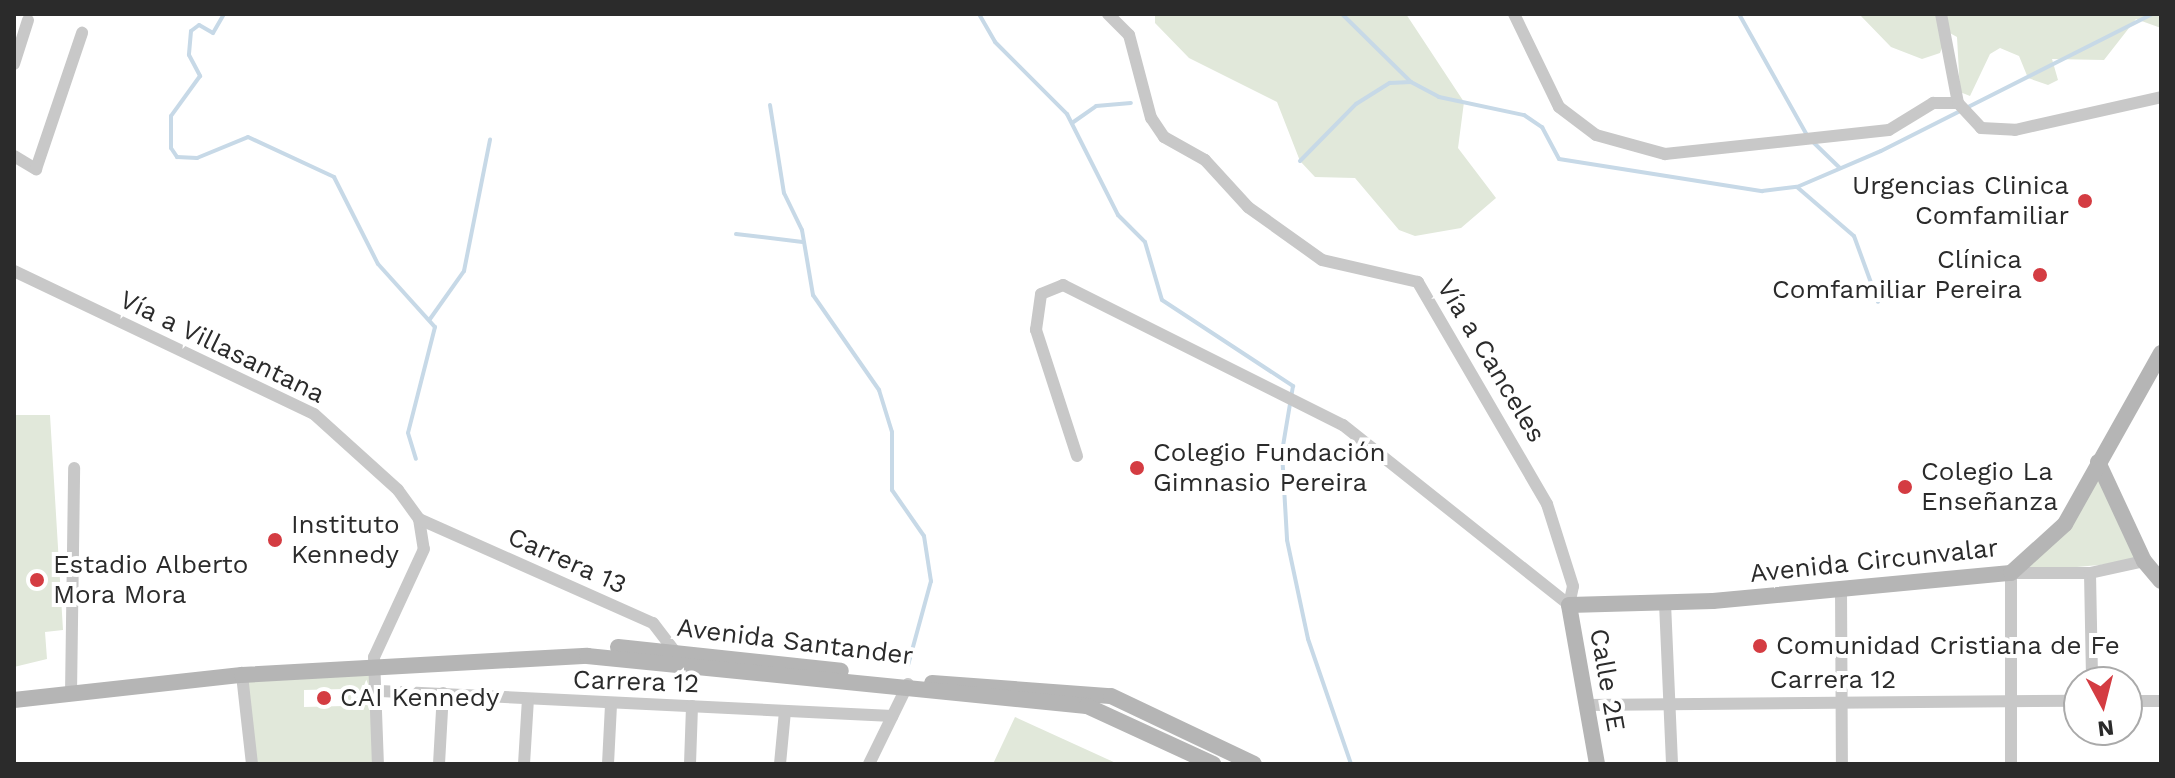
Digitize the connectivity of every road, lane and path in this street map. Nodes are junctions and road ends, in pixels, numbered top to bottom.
1 (1108, 14) edge
2 (1514, 14) edge
3 (1941, 14) edge
4 (28, 20) dead end
5 (82, 33) dead end
6 (14, 64) edge
7 (2161, 97) edge
8 (1958, 103) junction
9 (14, 156) edge
10 (14, 271) edge
11 (2161, 353) edge
12 (1077, 456) dead end
13 (2098, 462) junction
14 (74, 468) dead end
15 (419, 519) junction
16 (2144, 561) junction
17 (2013, 571) junction
18 (2090, 573) junction
19 (2161, 581) edge
20 (1841, 589) junction
21 (1665, 603) junction
22 (1569, 605) junction
23 (679, 655) junction
24 (374, 662) junction
25 (2092, 666) edge
26 (242, 675) junction
27 (906, 685) junction
28 (380, 691) junction
29 (443, 693) junction
30 (71, 694) junction
31 (528, 699) junction
32 (14, 700) edge
33 (2012, 701) junction
34 (2063, 701) edge
35 (1668, 703) junction
36 (1842, 703) junction
37 (611, 704) junction
38 (1586, 705) junction
39 (692, 706) junction
40 (785, 711) junction
41 (892, 716) junction
42 (252, 764) edge
43 (378, 764) edge
44 (439, 764) edge
45 (524, 764) edge
46 (608, 764) edge
47 (690, 764) edge
48 (780, 764) edge
49 (869, 764) edge
50 (1213, 764) edge
51 (1254, 764) edge
52 (1597, 764) edge
53 (1672, 764) edge
54 (1842, 764) edge
55 (2011, 764) edge

1 - 22 street, Vía a Canceles
2 - 8 street
3 - 8 street
4 - 6 street
5 - 9 street
7 - 8 street
10 - 15 street, Vía a Villasantana
11 - 13 street, Avenida Circunvalar
12 - 22 street
13 - 16 street
13 - 17 street, Avenida Circunvalar
14 - 30 street
15 - 23 street, Carrera 13
15 - 24 street
16 - 18 street
16 - 19 street
17 - 18 street
17 - 20 street, Avenida Circunvalar
17 - 33 street
18 - 25 street
20 - 21 street, Avenida Circunvalar
20 - 36 street
21 - 22 street, Avenida Circunvalar
21 - 35 street
22 - 38 street, Calle 2E
23 - 24 street, Avenida Santander
23 - 27 street, Avenida Santander
24 - 26 street, Avenida Santander
24 - 28 street
26 - 30 street, Avenida Santander
26 - 42 street
27 - 41 street
27 - 50 street, Avenida Santander
27 - 51 street, Avenida Santander
28 - 29 street, Carrera 12
28 - 43 street
29 - 31 street, Carrera 12
29 - 44 street
30 - 32 street, Avenida Santander
31 - 37 street, Carrera 12
31 - 45 street
33 - 34 street, Carrera 12
33 - 36 street, Carrera 12
33 - 55 street
35 - 36 street, Carrera 12
35 - 38 street, Carrera 12
35 - 53 street
36 - 54 street
37 - 39 street, Carrera 12
37 - 46 street
38 - 52 street, Calle 2E
39 - 40 street, Carrera 12
39 - 47 street
40 - 41 street, Carrera 12
40 - 48 street
41 - 49 street

